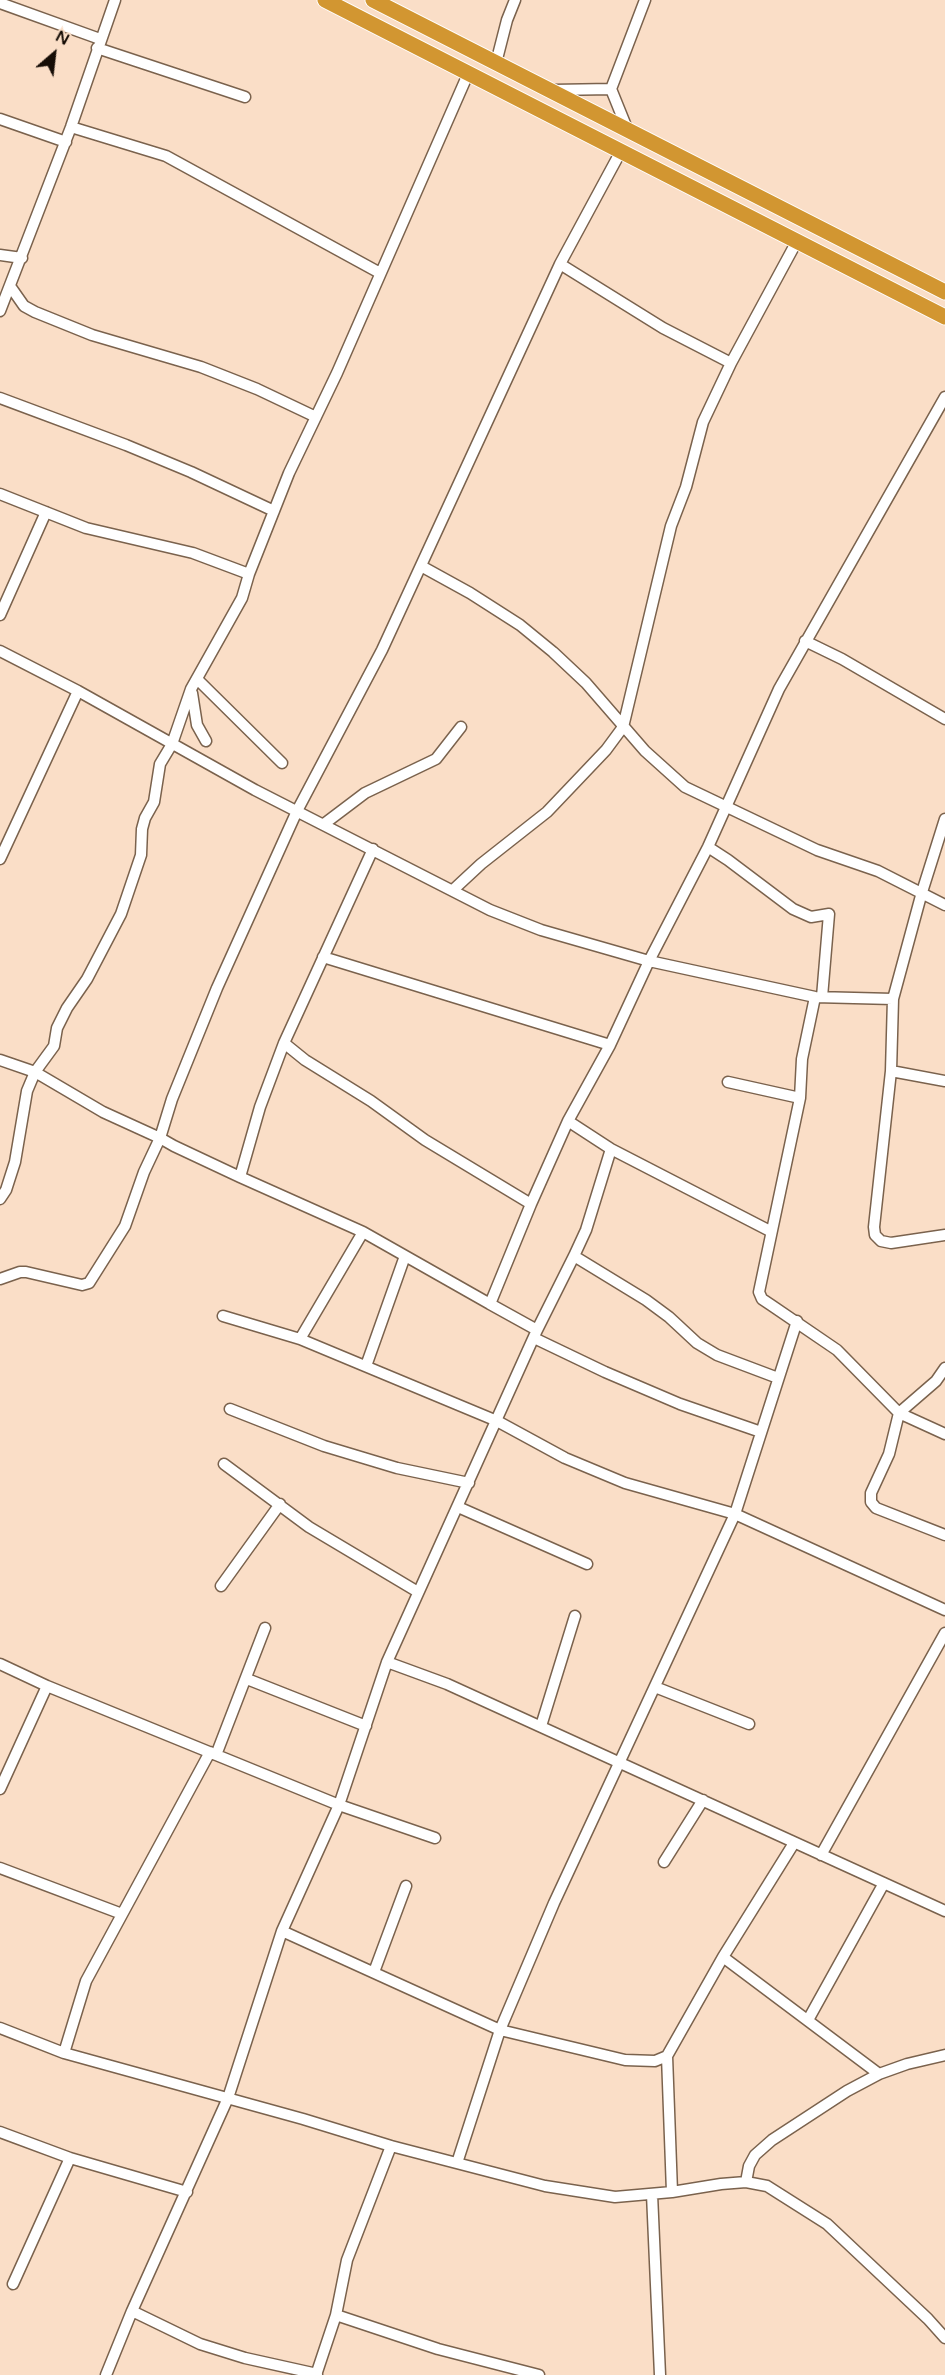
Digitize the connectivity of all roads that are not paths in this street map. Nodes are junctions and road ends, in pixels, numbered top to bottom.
1 (115, 0) edge
2 (325, 0) edge
3 (373, 0) edge
4 (515, 0) edge
5 (645, 0) edge
6 (0, 3) edge
7 (98, 43) junction
8 (496, 63) junction
9 (468, 74) junction
10 (611, 89) junction
11 (550, 90) junction
12 (245, 97) dead end
13 (0, 119) edge
14 (71, 127) junction
15 (628, 132) junction
16 (66, 142) junction
17 (621, 151) junction
18 (797, 241) junction
19 (0, 255) edge
20 (22, 258) junction
21 (560, 264) junction
22 (380, 273) junction
23 (10, 286) junction
24 (945, 292) edge
25 (0, 311) edge
26 (945, 317) edge
27 (731, 363) junction
28 (945, 397) edge
29 (0, 398) edge
30 (316, 417) junction
31 (0, 494) edge
32 (274, 511) junction
33 (46, 512) junction
34 (421, 566) junction
35 (249, 574) junction
36 (0, 615) edge
37 (805, 641) junction
38 (0, 651) edge
39 (197, 679) junction
40 (191, 689) junction
41 (78, 691) junction
42 (945, 719) edge
43 (461, 727) dead end
44 (623, 727) junction
45 (206, 741) dead end
46 (172, 744) junction
47 (282, 763) dead end
48 (726, 806) junction
49 (297, 811) junction
50 (945, 819) edge
51 (324, 824) junction
52 (708, 847) junction
53 (373, 849) junction
54 (0, 859) edge
55 (453, 890) junction
56 (922, 892) junction
57 (945, 905) edge
58 (323, 957) junction
59 (649, 961) junction
60 (818, 997) junction
61 (893, 999) junction
62 (284, 1043) junction
63 (610, 1045) junction
64 (0, 1060) edge
65 (891, 1071) junction
66 (35, 1072) junction
67 (728, 1082) dead end
68 (945, 1082) edge
69 (800, 1098) junction
70 (568, 1121) junction
71 (160, 1138) junction
72 (611, 1149) junction
73 (240, 1177) junction
74 (0, 1199) edge
75 (531, 1204) junction
76 (770, 1231) junction
77 (363, 1232) junction
78 (945, 1235) edge
79 (405, 1256) junction
80 (574, 1256) junction
81 (0, 1279) edge
82 (490, 1304) junction
83 (223, 1316) dead end
84 (797, 1322) junction
85 (536, 1334) junction
86 (300, 1339) junction
87 (366, 1366) junction
88 (945, 1368) edge
89 (778, 1378) junction
90 (230, 1409) dead end
91 (899, 1413) junction
92 (497, 1421) junction
93 (761, 1432) junction
94 (945, 1434) edge
95 (224, 1464) dead end
96 (469, 1483) junction
97 (280, 1504) junction
98 (458, 1507) junction
99 (735, 1514) junction
100 (945, 1535) edge
101 (587, 1564) dead end
102 (221, 1586) dead end
103 (417, 1592) junction
104 (945, 1610) edge
105 (575, 1616) dead end
106 (265, 1628) dead end
107 (945, 1633) edge
108 (387, 1662) junction
109 (0, 1664) edge
110 (247, 1678) junction
111 (47, 1686) junction
112 (655, 1687) junction
113 (749, 1724) dead end
114 (366, 1726) junction
115 (541, 1726) junction
116 (213, 1753) junction
117 (620, 1762) junction
118 (0, 1789) edge
119 (703, 1800) junction
120 (339, 1805) junction
121 (435, 1838) dead end
122 (794, 1843) junction
123 (821, 1855) junction
124 (663, 1862) dead end
125 (0, 1868) edge
126 (884, 1883) junction
127 (406, 1886) dead end
128 (945, 1911) edge
129 (122, 1914) junction
130 (282, 1931) junction
131 (723, 1957) junction
132 (374, 1972) junction
133 (808, 2020) junction
134 (0, 2028) edge
135 (500, 2030) junction
136 (64, 2053) junction
137 (945, 2055) edge
138 (667, 2056) junction
139 (879, 2074) junction
140 (228, 2098) junction
141 (0, 2132) edge
142 (391, 2146) junction
143 (70, 2157) junction
144 (457, 2163) junction
145 (746, 2182) junction
146 (187, 2192) junction
147 (672, 2192) junction
148 (652, 2194) junction
149 (13, 2284) dead end
150 (132, 2311) junction
151 (336, 2315) junction
152 (945, 2338) edge
153 (316, 2374) edge
154 (106, 2375) edge
155 (539, 2375) edge
156 (660, 2375) edge

1 - 7 street
2 - 9 highway
3 - 8 highway
4 - 8 street
5 - 10 street
6 - 7 street
7 - 12 street
7 - 14 street
8 - 11 highway
9 - 17 highway
9 - 22 street
10 - 11 street
10 - 15 street
11 - 15 highway
13 - 16 street
14 - 16 street
14 - 22 street
15 - 24 highway
16 - 20 street
17 - 18 highway
17 - 21 street
18 - 26 highway
18 - 27 street
19 - 20 street
20 - 23 street
21 - 27 street
21 - 34 street
22 - 30 street
23 - 25 street
23 - 30 street
27 - 44 street
28 - 37 street
29 - 32 street
30 - 32 street
31 - 33 street
32 - 35 street
33 - 35 street
33 - 36 street
34 - 44 street
34 - 49 street
35 - 39 street
37 - 42 street
37 - 48 street
38 - 41 street
39 - 40 street
39 - 47 street
40 - 45 street
40 - 46 street
41 - 46 street
41 - 54 street
43 - 51 street
44 - 48 street
44 - 55 street
46 - 49 street
46 - 66 street
48 - 52 street
48 - 56 street
49 - 51 street
49 - 71 street
50 - 56 street
51 - 53 street
52 - 59 street
52 - 60 street
53 - 55 street
53 - 58 street
55 - 59 street
56 - 57 street
56 - 61 street
58 - 62 street
58 - 63 street
59 - 60 street
59 - 63 street
60 - 61 street
60 - 69 street
61 - 65 street
62 - 73 street
62 - 75 street
63 - 70 street
64 - 66 street
65 - 68 street
65 - 78 street
66 - 71 street
66 - 74 street
67 - 69 street
69 - 76 street
70 - 72 street
70 - 75 street
71 - 73 street
71 - 81 street
72 - 76 street
72 - 80 street
73 - 77 street
75 - 82 street
76 - 84 street
77 - 79 street
77 - 86 street
79 - 82 street
79 - 87 street
80 - 85 street
80 - 89 street
82 - 85 street
83 - 86 street
84 - 89 street
84 - 91 street
85 - 92 street
85 - 93 street
86 - 87 street
87 - 92 street
88 - 91 street
89 - 93 street
90 - 96 street
91 - 94 street
91 - 100 street
92 - 96 street
92 - 99 street
93 - 99 street
95 - 97 street
96 - 98 street
97 - 102 street
97 - 103 street
98 - 101 street
98 - 103 street
99 - 104 street
99 - 112 street
103 - 108 street
105 - 115 street
106 - 110 street
107 - 123 street
108 - 114 street
108 - 115 street
109 - 111 street
110 - 114 street
110 - 116 street
111 - 116 street
111 - 118 street
112 - 113 street
112 - 117 street
114 - 120 street
115 - 117 street
116 - 120 street
116 - 129 street
117 - 119 street
117 - 135 street
119 - 122 street
119 - 124 street
120 - 121 street
120 - 130 street
122 - 123 street
122 - 131 street
123 - 126 street
125 - 129 street
126 - 128 street
126 - 133 street
127 - 132 street
129 - 136 street
130 - 132 street
130 - 140 street
131 - 133 street
131 - 138 street
132 - 135 street
133 - 139 street
134 - 136 street
135 - 138 street
135 - 144 street
136 - 140 street
137 - 139 street
138 - 147 street
139 - 145 street
140 - 142 street
140 - 146 street
141 - 143 street
142 - 144 street
142 - 151 street
143 - 146 street
143 - 149 street
144 - 148 street
145 - 147 street
145 - 152 street
146 - 150 street
147 - 148 street
148 - 156 street
150 - 153 street
150 - 154 street
151 - 153 street
151 - 155 street

